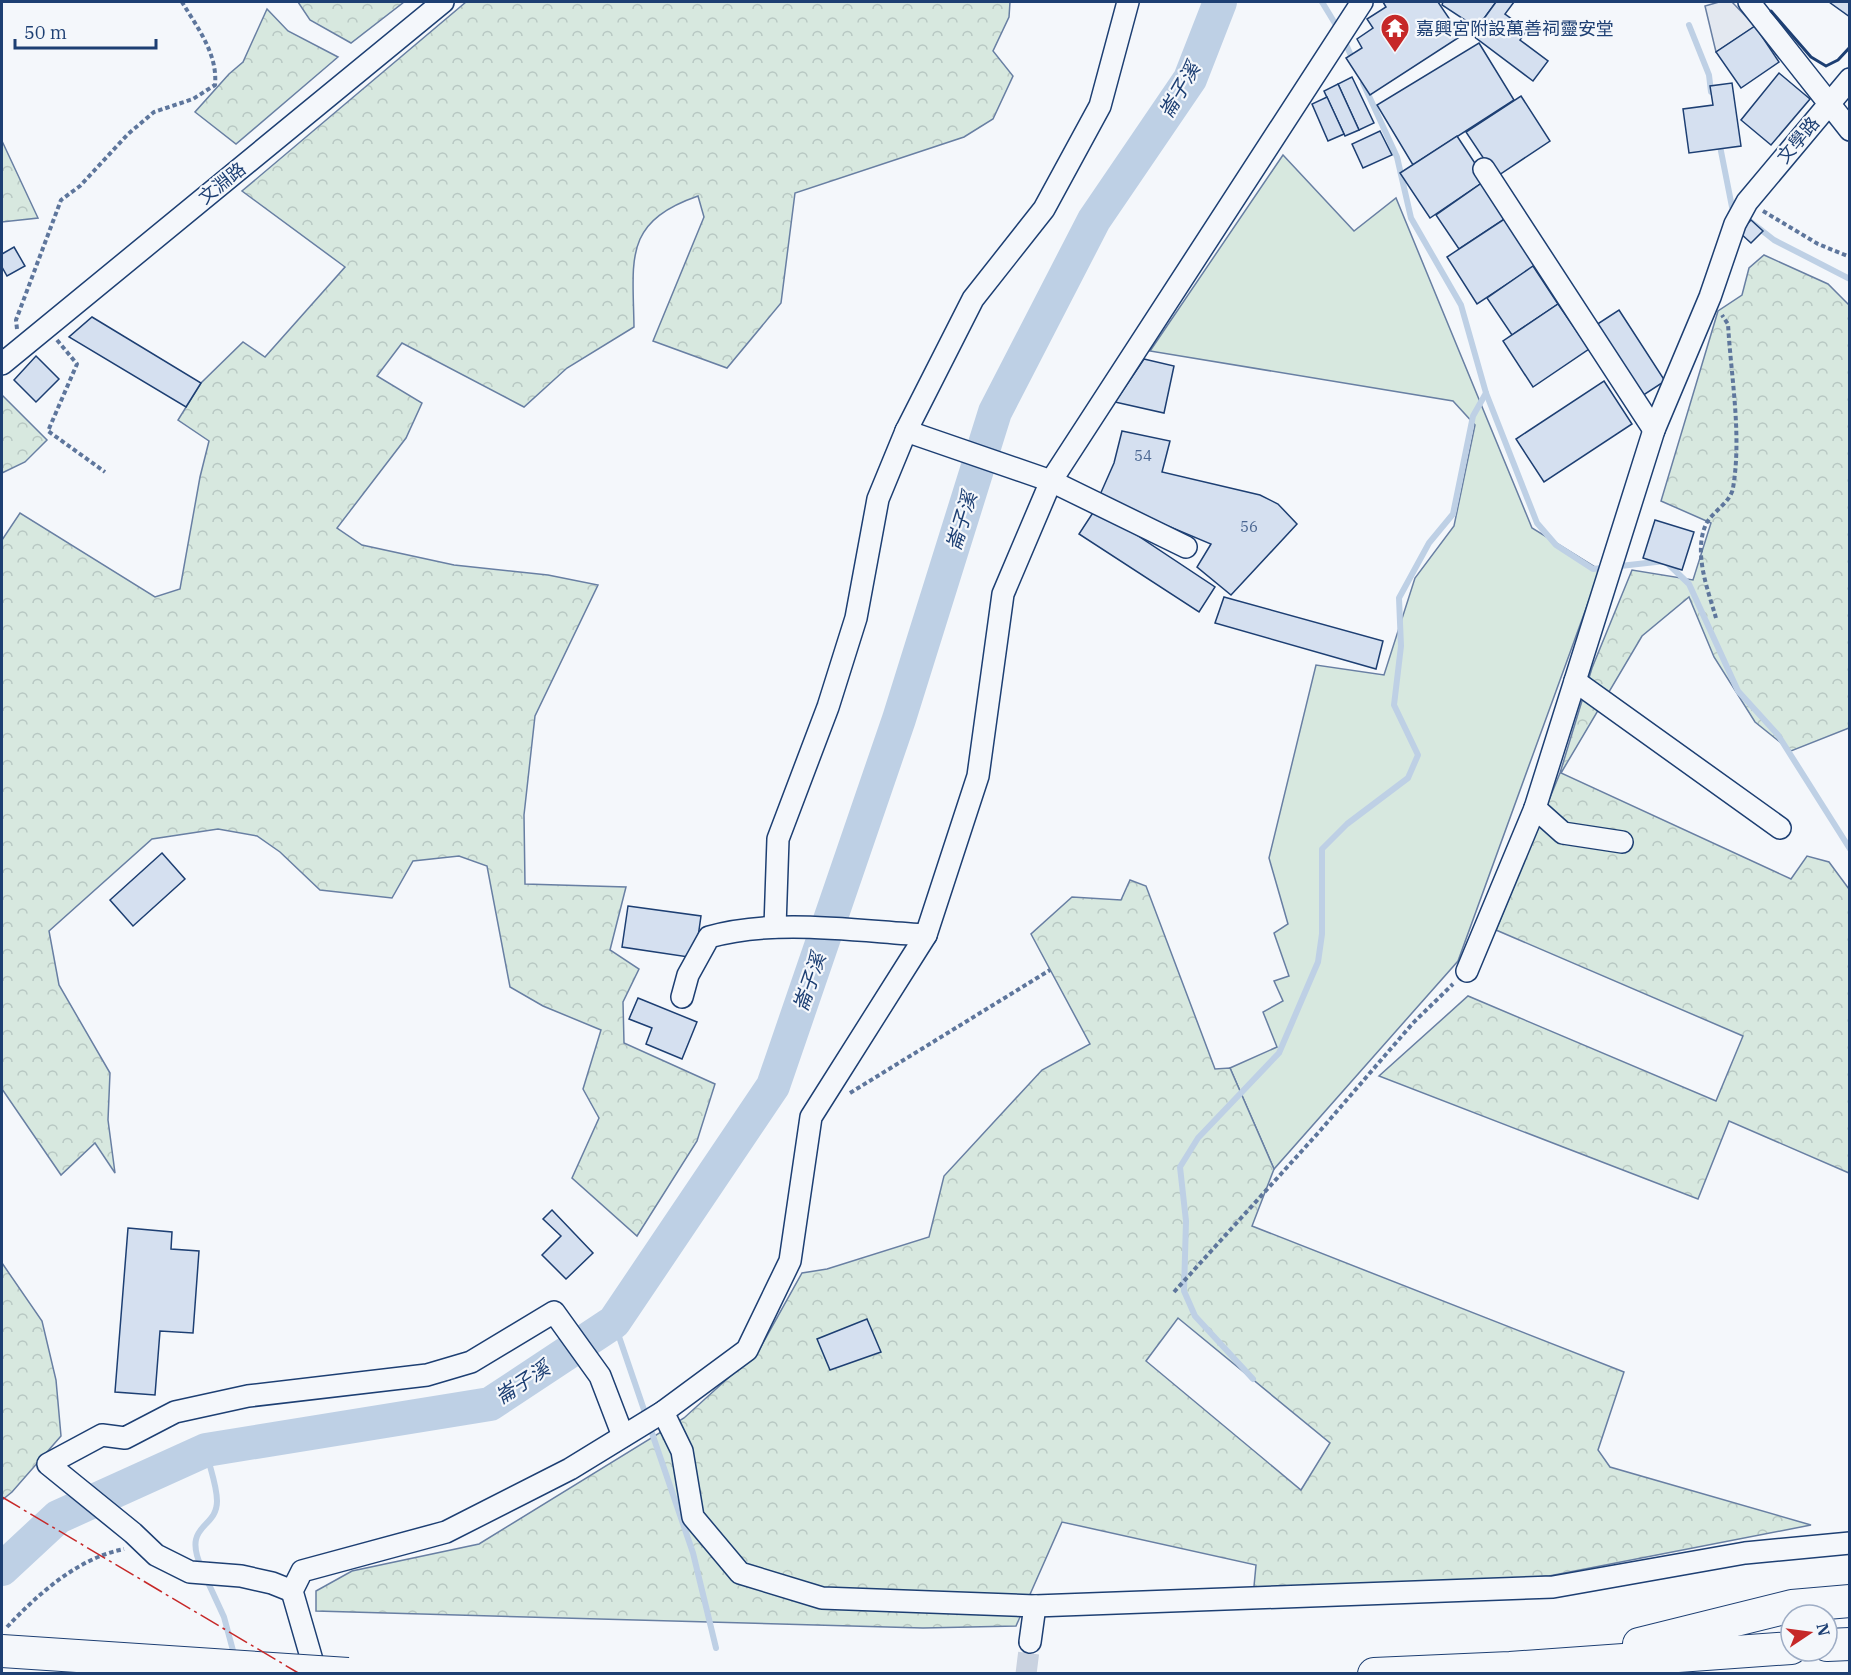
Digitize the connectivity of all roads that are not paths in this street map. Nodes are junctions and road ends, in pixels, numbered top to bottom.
1 (442, 2) edge
2 (1128, 2) edge
3 (1362, 2) edge
4 (1749, 2) edge
5 (1850, 79) edge
6 (1830, 102) junction
7 (1850, 130) edge
8 (1484, 169) dead end
9 (2, 364) edge
10 (1654, 430) junction
11 (906, 431) junction
12 (1051, 481) junction
13 (1186, 547) dead end
14 (1575, 681) junction
15 (1535, 808) junction
16 (1780, 828) dead end
17 (1622, 842) dead end
18 (775, 927) junction
19 (926, 935) junction
20 (1467, 971) road end
21 (682, 997) dead end
22 (663, 1412) junction
23 (623, 1436) junction
24 (1850, 1543) edge
25 (292, 1591) junction
26 (1850, 1601) edge
27 (1035, 1606) junction
28 (1030, 1642) tunnel mouth
29 (1779, 1649) edge
30 (2, 1651) edge
31 (1552, 1665) junction
32 (316, 1674) edge
33 (348, 1674) edge
34 (1374, 1674) edge

1 - 9 street, 文淵路
2 - 11 street
3 - 12 street
4 - 6 street
5 - 6 street, 文學路
6 - 7 street
6 - 10 street, 文學路
8 - 10 street
10 - 14 street, 文學路
11 - 12 street
11 - 18 street
12 - 13 street
12 - 19 street
14 - 15 street, 文學路
14 - 16 street
15 - 17 street
15 - 20 street, 文學路
18 - 19 street
18 - 21 street
19 - 22 street
22 - 23 street
22 - 27 street
23 - 25 street
23 - 25 street
24 - 27 street
25 - 32 street
26 - 31 highway
27 - 28 street
29 - 31 highway
30 - 33 highway, bridge
31 - 34 highway

